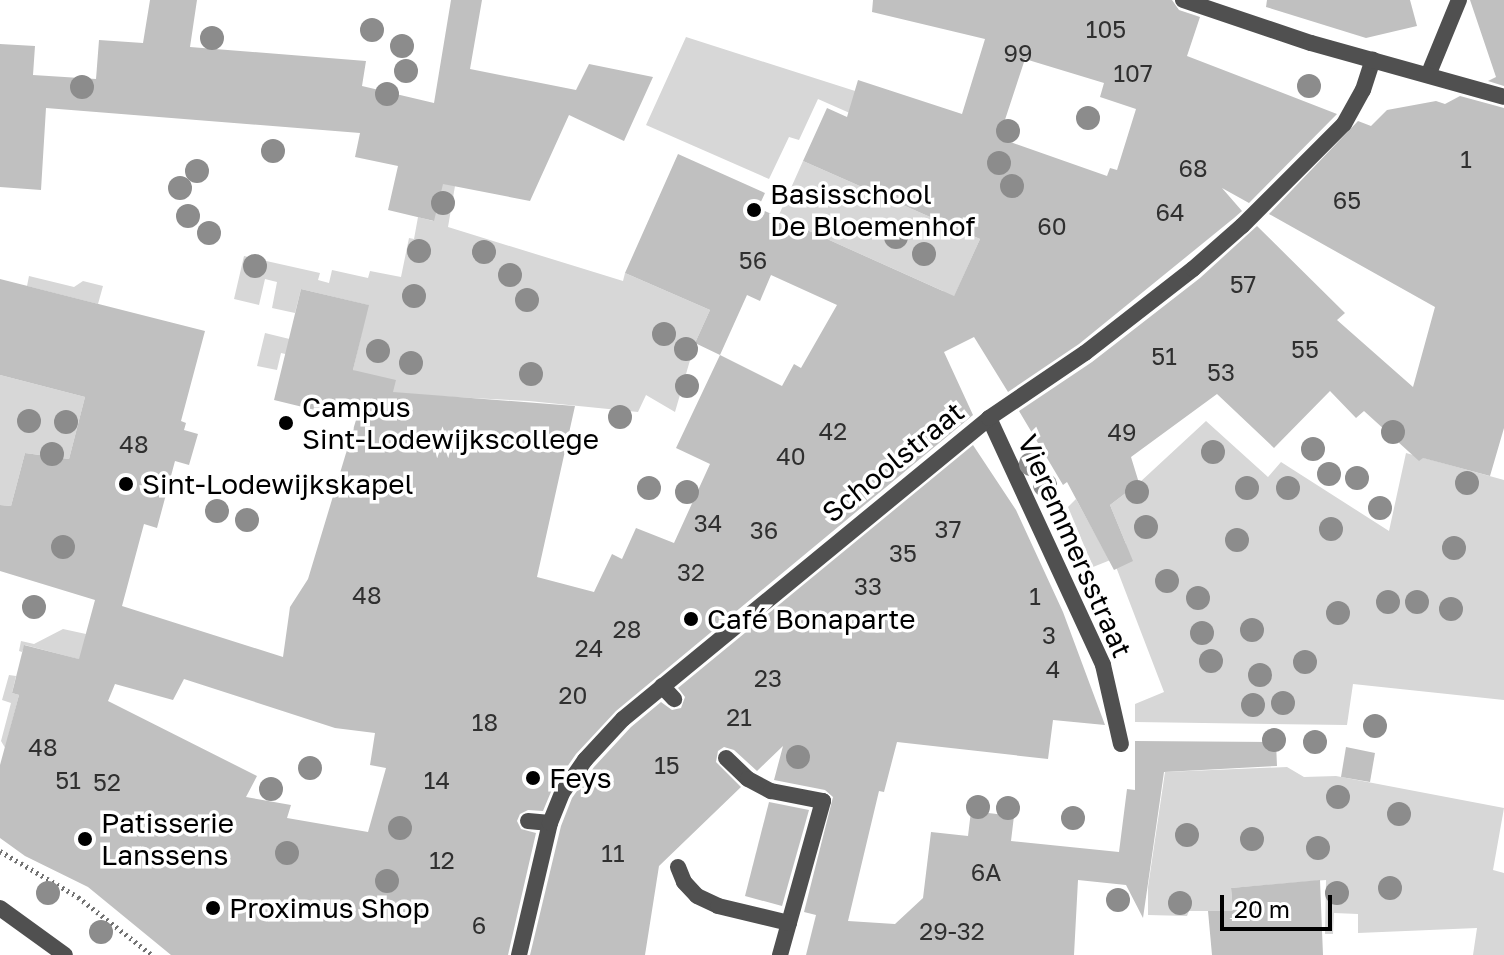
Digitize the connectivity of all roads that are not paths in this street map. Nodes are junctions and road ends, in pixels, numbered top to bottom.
1 (1183, 0) edge
2 (1459, 0) edge
3 (1373, 60) junction
4 (1429, 73) junction
5 (1504, 97) edge
6 (989, 418) junction
7 (662, 686) junction
8 (674, 699) dead end
9 (1121, 744) dead end
10 (726, 758) dead end
11 (528, 821) dead end
12 (550, 823) junction
13 (678, 867) dead end
14 (0, 908) edge
15 (789, 923) junction
16 (65, 955) edge
17 (519, 955) edge
18 (780, 955) edge

1 - 3 street
2 - 4 street
3 - 4 street
3 - 6 street, Schoolstraat
4 - 5 street
6 - 7 street, Schoolstraat
6 - 9 street, Vieremmersstraat
7 - 8 street
7 - 12 street, Schoolstraat
10 - 15 street
11 - 12 street
12 - 17 street, Schoolstraat
13 - 15 street
14 - 16 street
15 - 18 street

